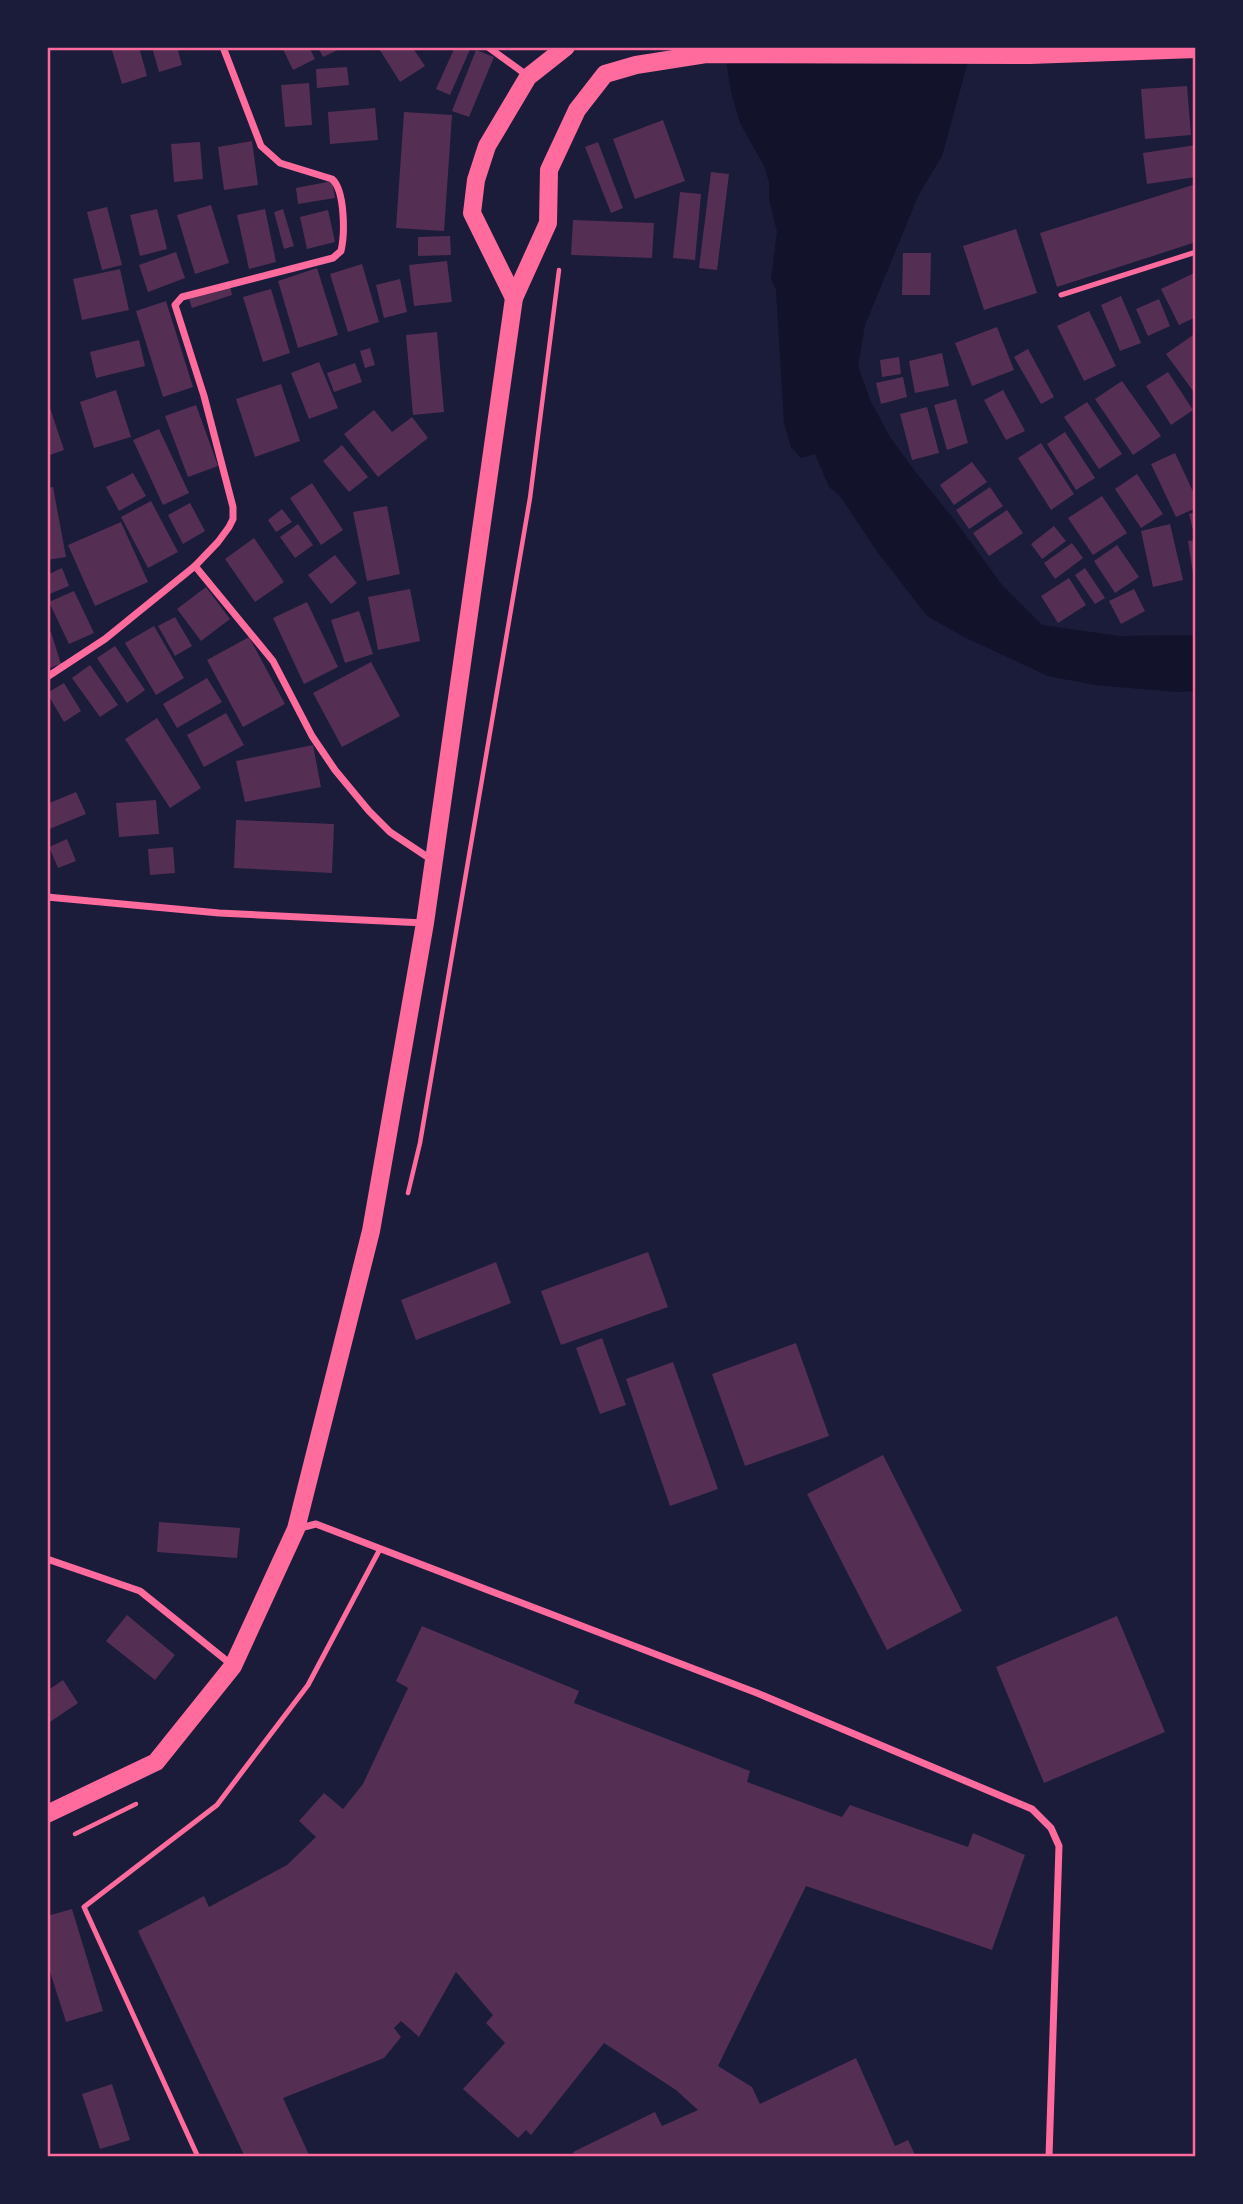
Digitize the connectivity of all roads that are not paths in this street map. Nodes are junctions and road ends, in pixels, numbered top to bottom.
1 (223, 47) edge
2 (488, 47) edge
3 (566, 47) edge
4 (1196, 49) edge
5 (528, 77) junction
6 (1196, 252) edge
7 (1060, 295) dead end
8 (514, 298) junction
9 (195, 566) junction
10 (47, 677) edge
11 (432, 861) junction
12 (47, 897) edge
13 (425, 923) junction
14 (296, 1529) junction
15 (380, 1549) junction
16 (47, 1559) edge
17 (233, 1666) junction
18 (47, 1814) edge
19 (198, 2157) edge
20 (1049, 2157) edge

1 - 9 street
2 - 5 street
3 - 5 main road
4 - 8 main road
5 - 8 main road
6 - 7 lane
8 - 11 main road
9 - 10 street
9 - 11 street
11 - 13 main road
12 - 13 street
13 - 14 main road
14 - 15 street
14 - 17 main road
15 - 19 lane
15 - 20 street
16 - 17 street
17 - 18 main road

